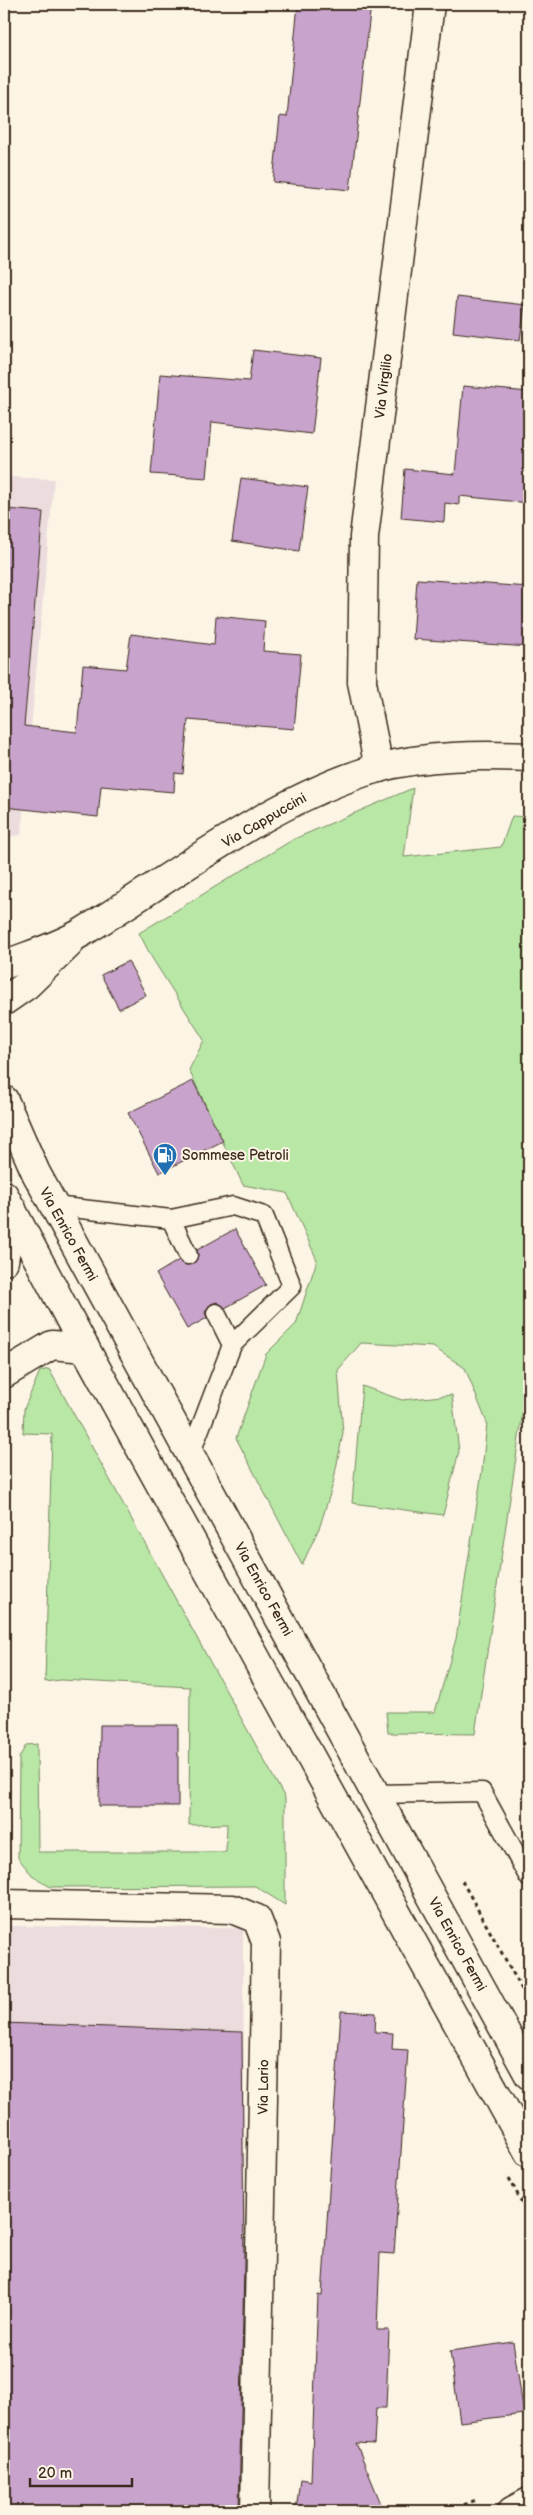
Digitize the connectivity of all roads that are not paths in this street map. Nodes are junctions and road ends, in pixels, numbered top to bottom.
1 (430, 4) edge
2 (529, 757) edge
3 (379, 768) junction
4 (79, 934) junction
5 (4, 966) edge
6 (4, 1001) edge
7 (4, 1100) edge
8 (8, 1202) edge
9 (54, 1206) junction
10 (171, 1219) junction
11 (188, 1255) dead end
12 (4, 1261) edge
13 (216, 1312) dead end
14 (232, 1345) junction
15 (85, 1348) junction
16 (4, 1374) edge
17 (190, 1455) junction
18 (376, 1794) junction
19 (529, 1878) edge
20 (4, 1904) edge
21 (529, 2075) edge
22 (529, 2153) edge
23 (529, 2502) edge
24 (255, 2511) edge
25 (512, 2511) edge

1 - 3 street, Via Virgilio
2 - 3 street, Via Cappuccini
3 - 4 street, Via Cappuccini
4 - 5 street, Via Cappuccini
4 - 6 street, Via Cappuccini
7 - 9 street, Via Enrico Fermi
8 - 12 street
8 - 15 street
9 - 10 lane
9 - 17 street, Via Enrico Fermi
10 - 11 lane
10 - 14 lane
13 - 14 lane
14 - 17 lane
15 - 16 street
15 - 22 street
17 - 18 street, Via Enrico Fermi
18 - 19 lane
18 - 21 street, Via Enrico Fermi
20 - 24 street, Via Lario
23 - 25 street

